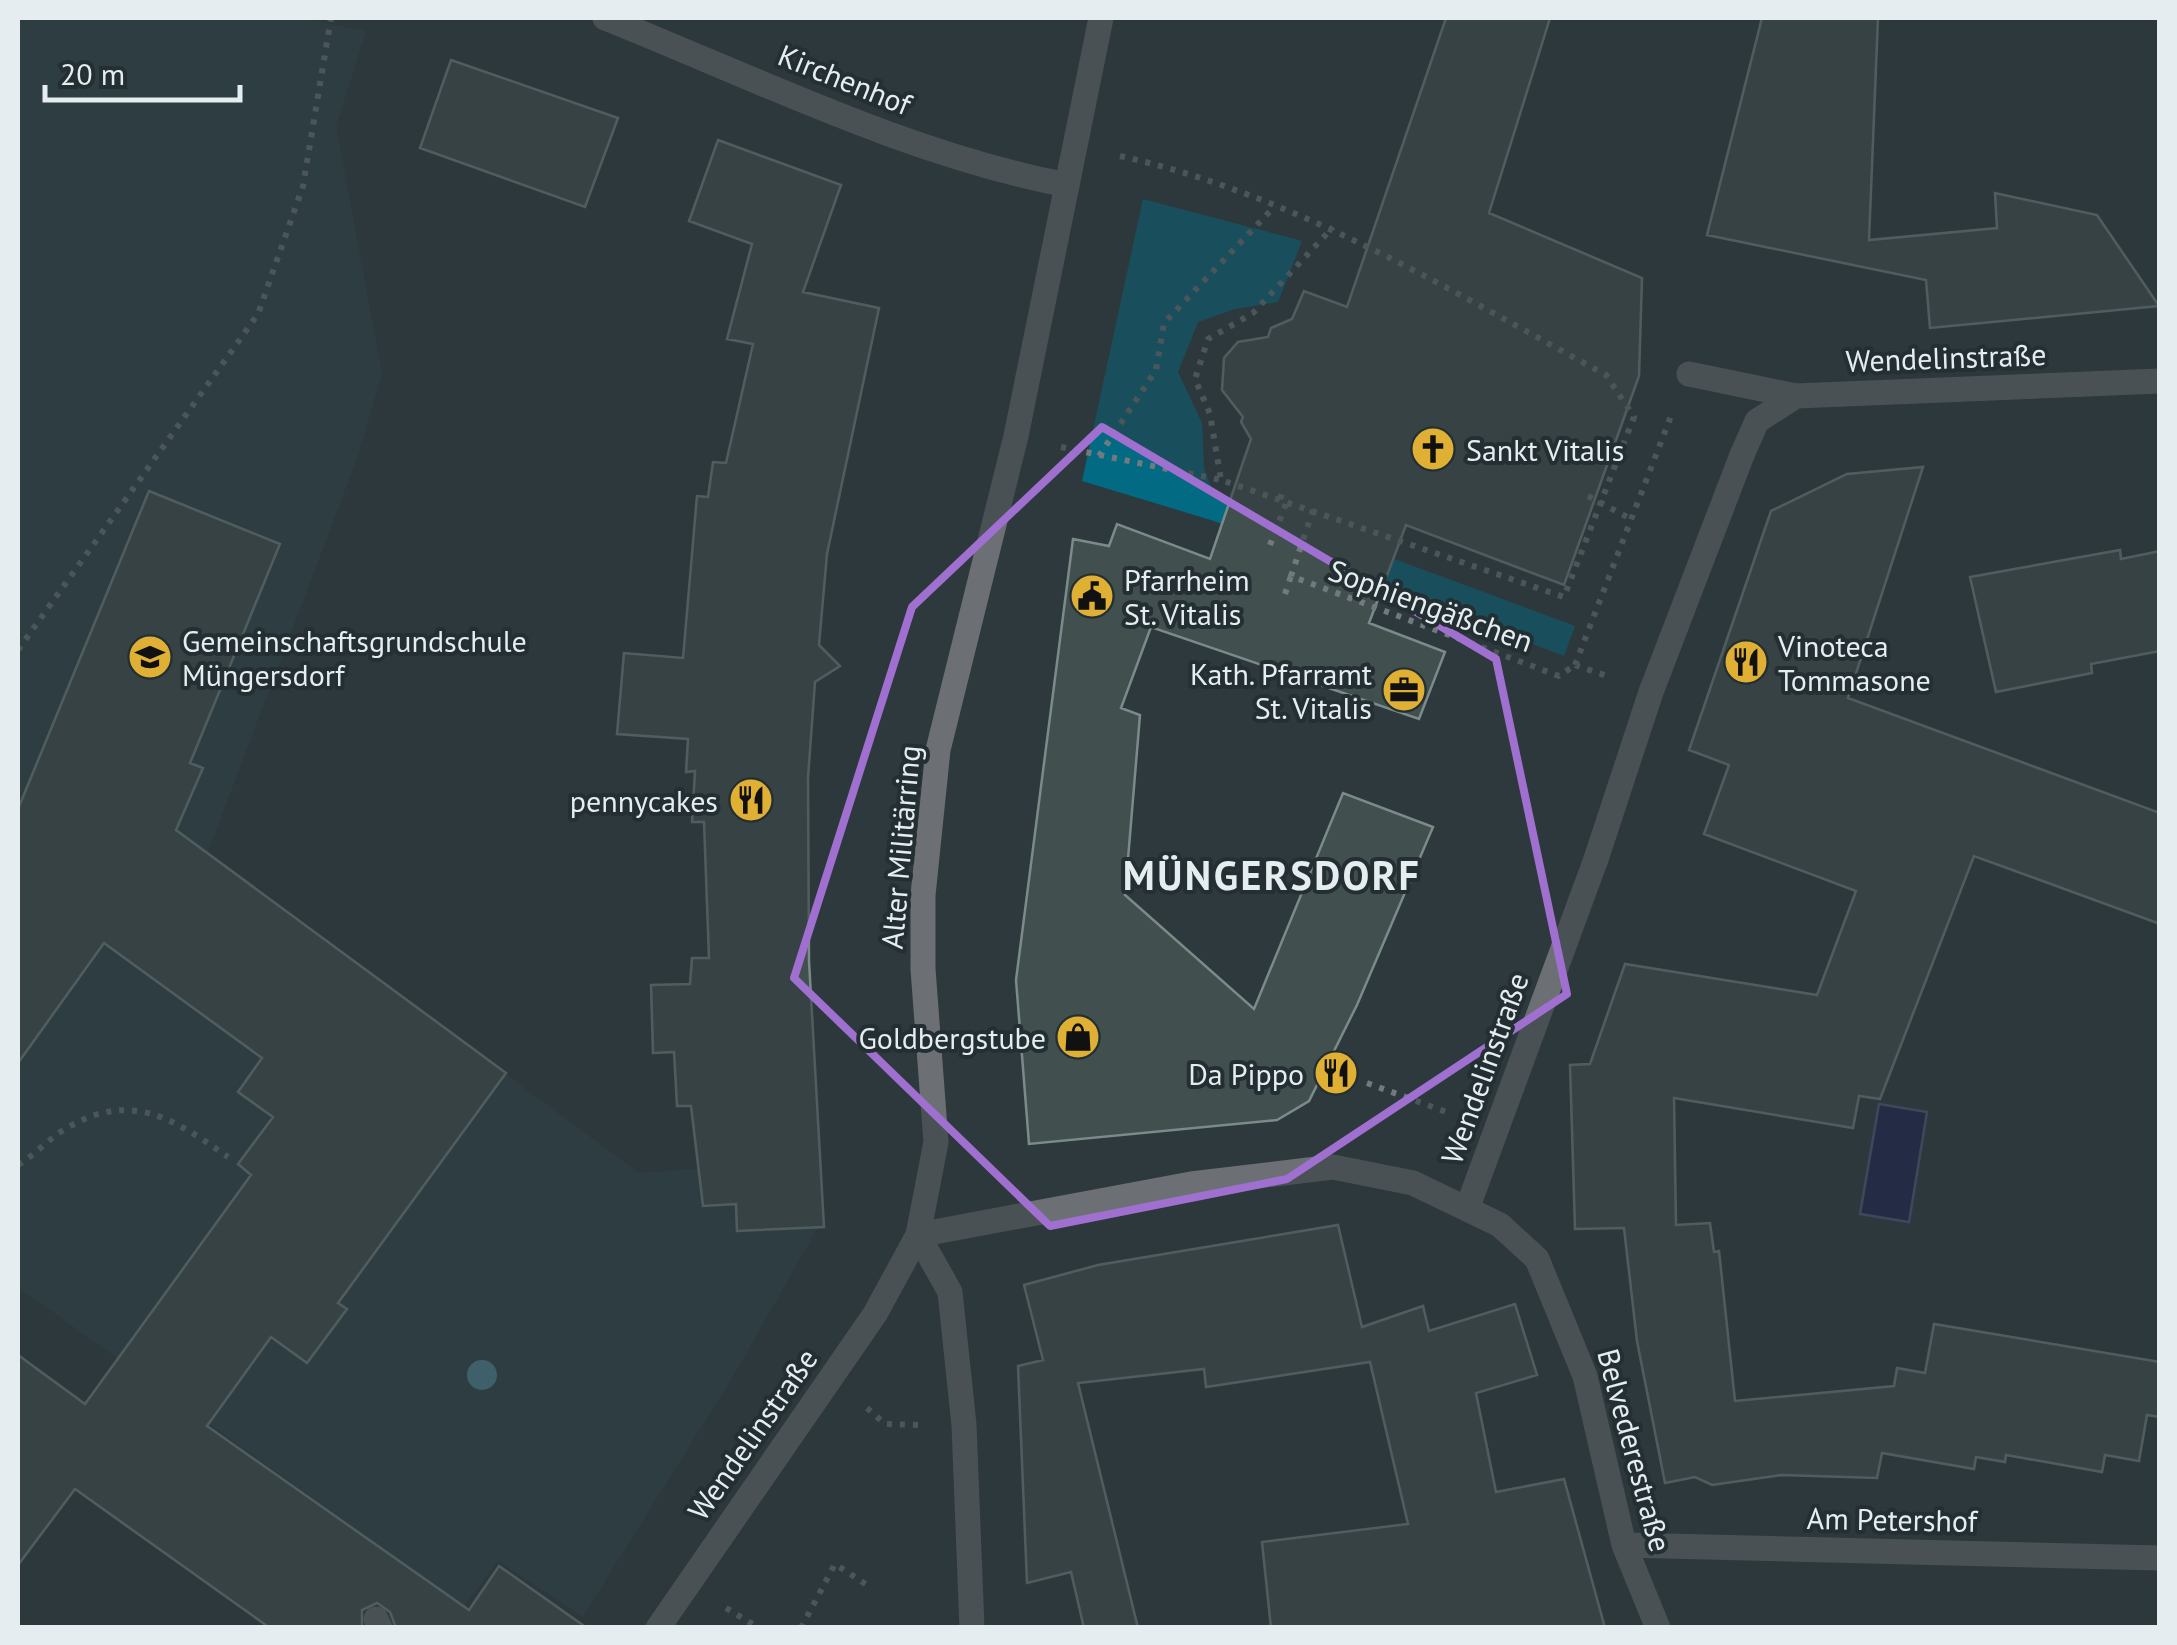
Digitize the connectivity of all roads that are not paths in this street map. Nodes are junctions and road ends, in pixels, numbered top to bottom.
1 (605, 18) edge
2 (1101, 18) edge
3 (1067, 185) junction
4 (1689, 374) dead end
5 (2160, 382) edge
6 (1796, 396) junction
7 (1467, 1209) junction
8 (918, 1234) junction
9 (1624, 1545) junction
10 (2160, 1558) edge
11 (658, 1628) edge
12 (972, 1628) edge
13 (1658, 1628) edge

1 - 3 street, Kirchenhof
2 - 3 street, Alter Militärring
3 - 8 street, Alter Militärring
4 - 6 street
5 - 6 street, Wendelinstraße
6 - 7 street, Wendelinstraße
7 - 8 street, Wendelinstraße
7 - 9 street, Belvederestraße
8 - 11 street, Wendelinstraße
8 - 12 street
9 - 10 street, Am Petershof
9 - 13 street, Belvederestraße

